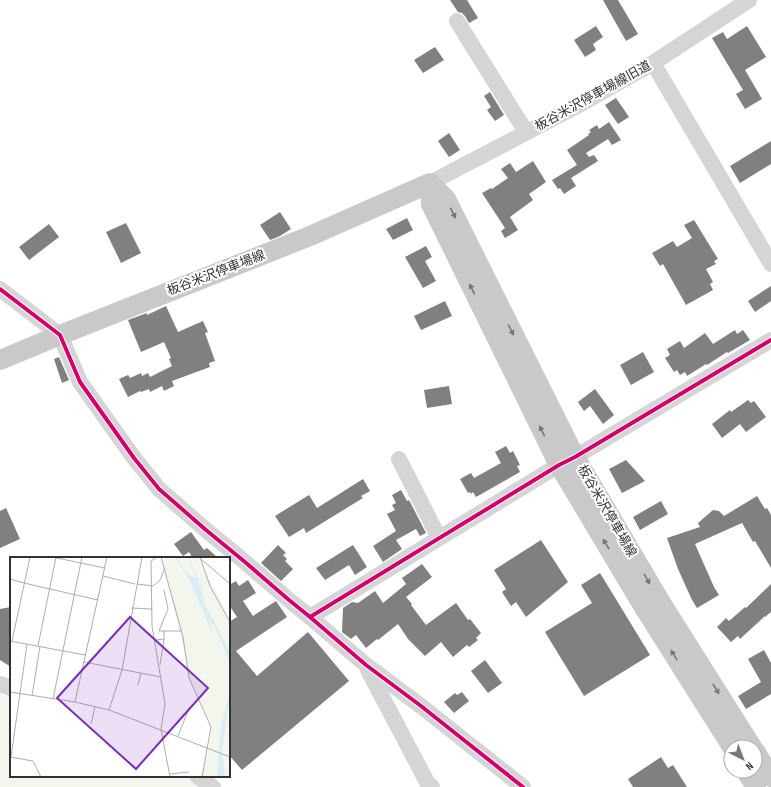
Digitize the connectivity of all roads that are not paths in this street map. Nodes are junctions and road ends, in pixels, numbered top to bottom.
1 (749, 0) edge
2 (457, 21) dead end
3 (653, 64) junction
4 (526, 132) junction
5 (430, 183) junction
6 (771, 264) edge
7 (0, 289) edge
8 (60, 335) junction
9 (771, 340) edge
10 (0, 360) edge
11 (399, 459) dead end
12 (567, 461) junction
13 (439, 538) junction
14 (310, 617) junction
15 (366, 665) junction
16 (0, 684) edge
17 (10, 688) edge
18 (727, 739) edge
19 (747, 739) edge
20 (763, 764) edge
21 (198, 777) edge
22 (771, 777) edge
23 (213, 787) edge
24 (432, 787) edge
25 (523, 787) edge

1 - 3 street, 板谷米沢停車場線旧道
2 - 4 street
3 - 4 street, 板谷米沢停車場線旧道
3 - 6 street
4 - 5 street, 板谷米沢停車場線旧道
5 - 8 main road, 板谷米沢停車場線
5 - 12 main road, 板谷米沢停車場線
7 - 8 street
8 - 10 main road, 板谷米沢停車場線
8 - 14 street
9 - 12 street
11 - 13 street
12 - 13 street
18 -> 12 main road, 板谷米沢停車場線
12 -> 19 main road, 板谷米沢停車場線
13 - 14 street
14 - 15 street
15 - 24 street
15 - 25 street
16 - 17 street
20 - 22 main road
21 - 23 street

